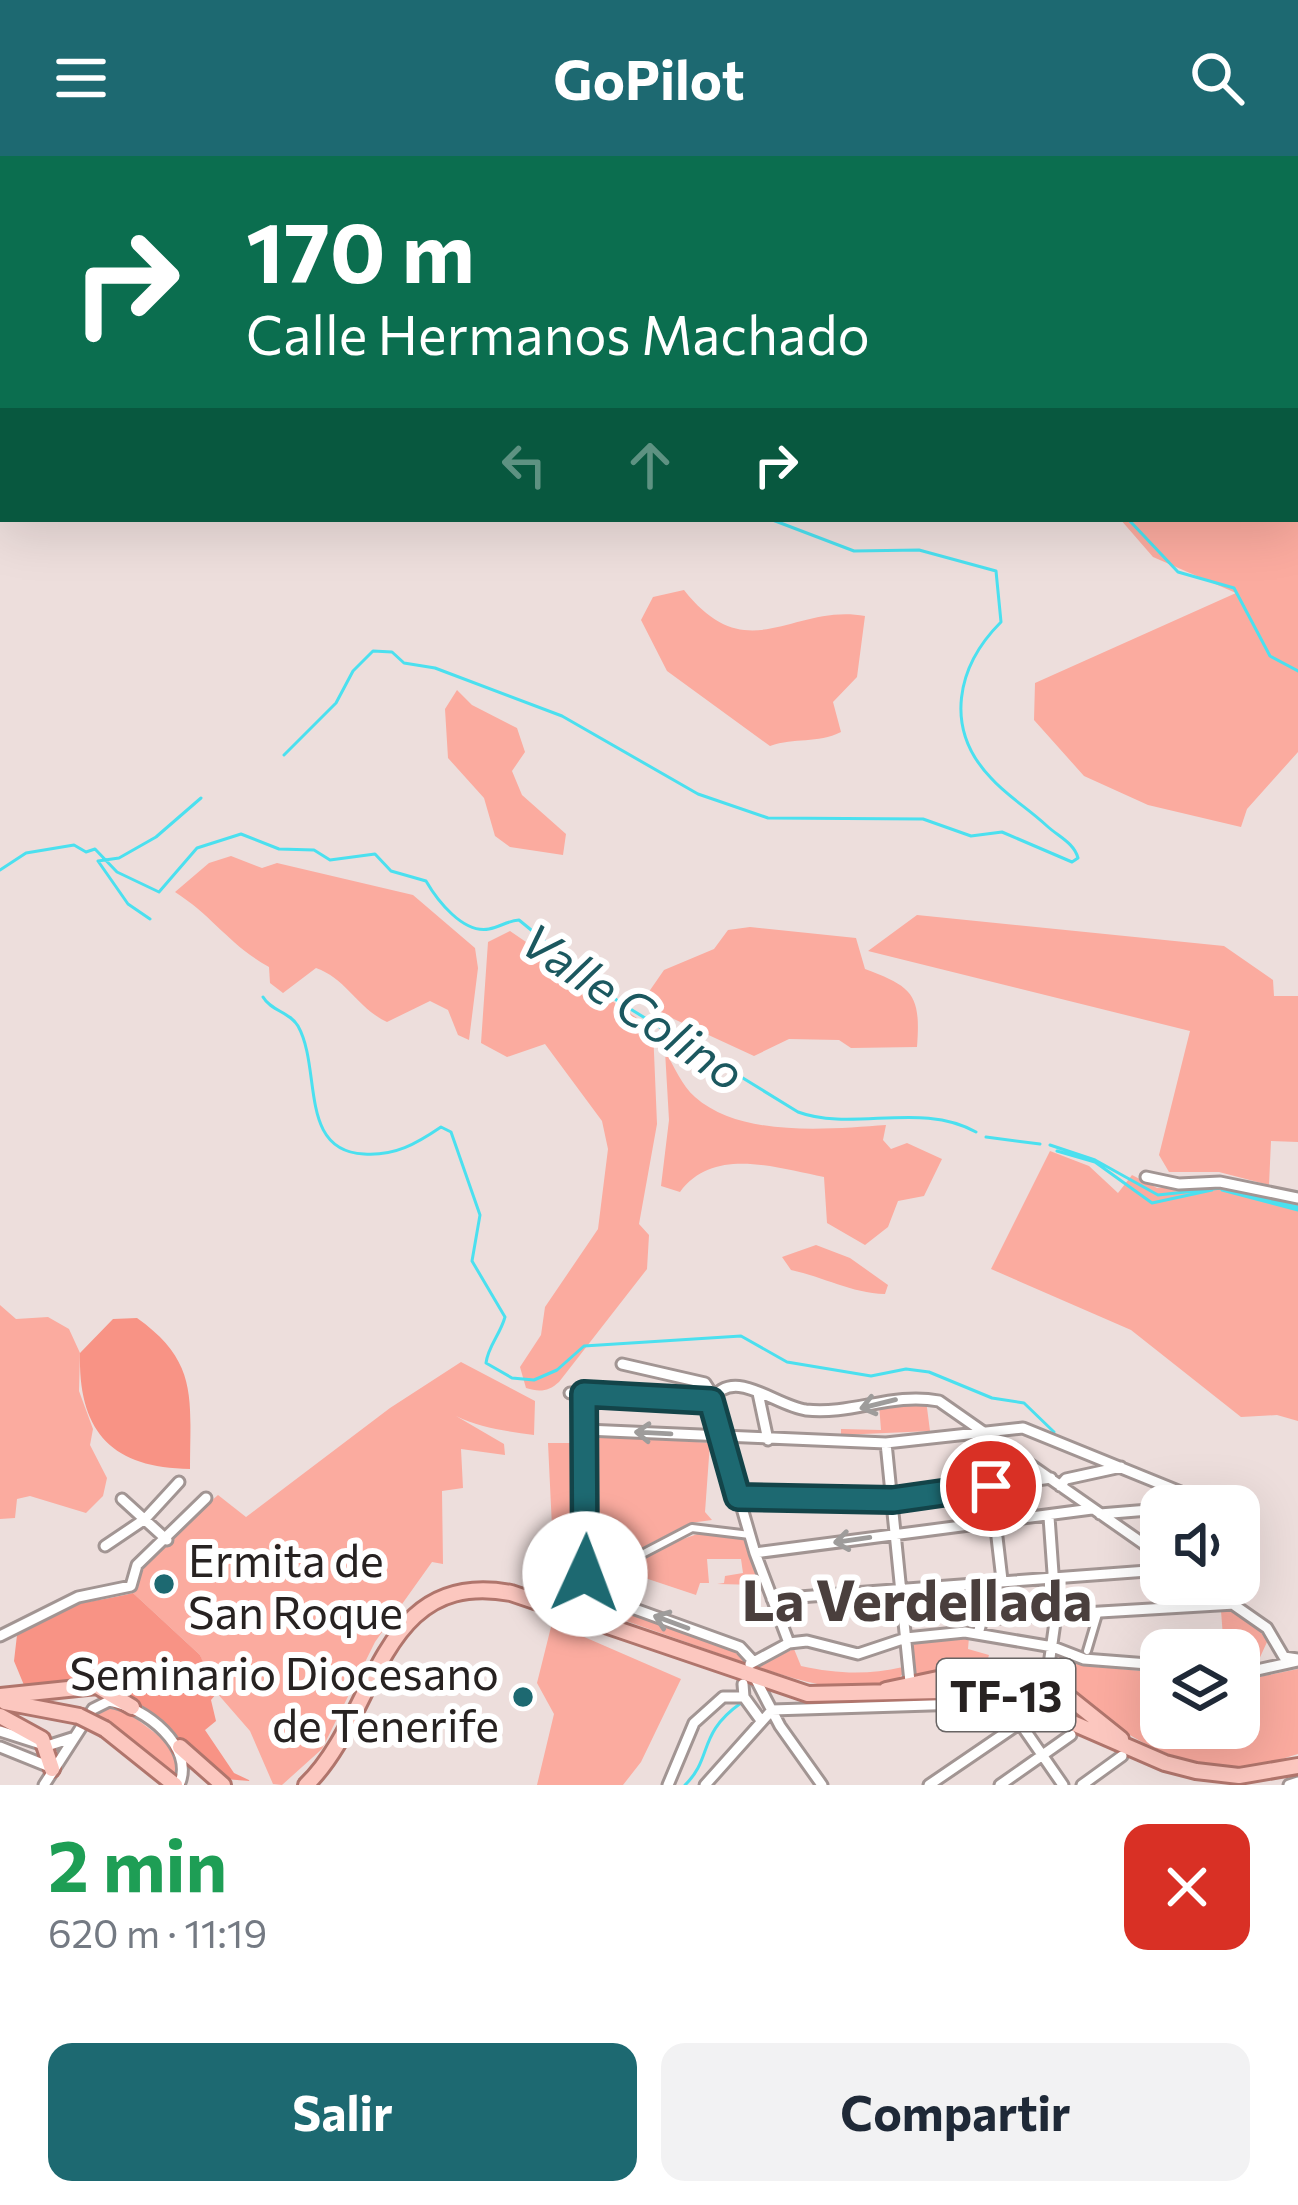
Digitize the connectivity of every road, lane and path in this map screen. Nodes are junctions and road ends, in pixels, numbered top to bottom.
1 (1145, 1177) dead end
2 (1298, 1198) edge
3 (622, 1364) dead end
4 (758, 1393) junction
5 (570, 1394) dead end
6 (584, 1394) junction
7 (712, 1399) junction
8 (586, 1430) junction
9 (985, 1432) junction
10 (719, 1437) junction
11 (768, 1440) junction
12 (886, 1443) junction
13 (1120, 1467) junction
14 (179, 1482) dead end
15 (1056, 1482) junction
16 (1165, 1485) edge
17 (991, 1486) junction
18 (738, 1497) junction
19 (206, 1498) dead end
20 (122, 1499) dead end
21 (893, 1500) junction
22 (1096, 1511) junction
23 (1140, 1511) edge
24 (1125, 1512) junction
25 (1049, 1517) junction
26 (145, 1519) junction
27 (995, 1522) junction
28 (1116, 1525) junction
29 (750, 1534) junction
30 (896, 1534) junction
31 (167, 1540) junction
32 (1140, 1542) edge
33 (105, 1546) dead end
34 (755, 1553) junction
35 (1140, 1571) edge
36 (600, 1576) dead end
37 (1053, 1576) junction
38 (1002, 1580) junction
39 (901, 1587) junction
40 (772, 1599) junction
41 (1196, 1605) edge
42 (1236, 1605) edge
43 (1099, 1613) junction
44 (1056, 1615) junction
45 (978, 1634) junction
46 (0, 1636) edge
47 (906, 1638) junction
48 (789, 1643) junction
49 (1273, 1644) junction
50 (740, 1647) junction
51 (1053, 1647) junction
52 (766, 1651) junction
53 (1087, 1651) dead end
54 (1298, 1660) edge
55 (1260, 1662) edge
56 (1140, 1663) edge
57 (1260, 1670) edge
58 (749, 1671) junction
59 (1044, 1675) junction
60 (910, 1682) junction
61 (1056, 1687) junction
62 (865, 1696) junction
63 (744, 1697) junction
64 (1040, 1698) junction
65 (0, 1699) edge
66 (132, 1707) junction
67 (847, 1709) junction
68 (772, 1710) junction
69 (0, 1716) edge
70 (760, 1719) junction
71 (80, 1723) junction
72 (1015, 1726) junction
73 (0, 1731) edge
74 (1071, 1735) dead end
75 (0, 1747) edge
76 (180, 1748) junction
77 (1128, 1753) junction
78 (1042, 1756) junction
79 (48, 1758) junction
80 (1298, 1766) edge
81 (172, 1782) edge
82 (1298, 1782) edge
83 (44, 1785) edge
84 (223, 1785) edge
85 (302, 1785) edge
86 (668, 1785) edge
87 (705, 1785) edge
88 (822, 1785) edge
89 (929, 1785) edge
90 (1000, 1785) edge
91 (1063, 1785) edge
92 (1082, 1785) edge
93 (1289, 1785) edge

1 - 2 street
3 - 7 street
4 - 7 street
9 -> 4 street
4 - 11 street
5 - 6 street
6 - 7 street
6 - 8 street
7 - 10 street
10 -> 8 street
50 -> 8 street
9 - 12 street
9 - 13 street
9 - 15 street
10 - 11 street
10 - 18 street
11 - 12 street
12 - 21 street
13 - 15 street
13 - 16 street
14 - 26 street
15 - 17 street
15 - 22 street
17 - 21 street
17 - 27 street
18 - 21 street
18 - 29 street
19 - 31 street
20 - 26 street
21 - 30 street
22 - 24 street
22 - 25 street
22 - 28 street
23 - 24 street
24 - 28 street
25 - 27 street
25 - 37 street
26 - 31 street
26 - 33 street
27 - 30 street
27 - 38 street
28 - 32 street
29 - 34 street
29 - 36 street
30 -> 34 street
30 - 39 street
31 - 46 street
34 - 40 street
35 - 37 street
37 - 38 street
37 - 44 street
38 - 39 street
39 - 40 street
39 - 47 street
40 - 48 street
41 - 43 street
42 - 49 street
43 - 44 street
43 - 53 street
44 - 45 street
44 - 51 street
45 - 47 street
45 - 51 street
47 - 48 street
47 - 60 street
48 - 52 street
49 - 54 street
49 - 55 street
50 - 52 street
50 - 58 street
51 - 56 street
51 - 59 street
52 - 58 street
54 - 57 street
58 - 62 main road, TF-13
58 - 63 street
58 - 68 street
58 - 85 main road, TF-13
59 - 60 main road
59 - 61 street
59 - 64 street
60 - 62 main road
61 - 64 street
61 - 77 main road
62 - 67 street
62 - 77 main road, TF-13
63 - 70 street
63 - 86 street
64 - 72 street, bridge
65 - 66 main road
65 - 71 main road
66 - 71 street
66 - 76 street
67 - 68 street
67 - 72 street
68 - 70 street
68 - 88 street
69 - 79 main road
70 - 87 street
71 - 79 street
71 - 79 street
71 - 81 main road, bridge
72 - 78 street
72 - 89 street
73 - 79 street
74 - 78 street
75 - 79 street
76 - 81 street
76 - 84 main road
77 - 80 main road, TF-13
77 - 92 street
78 - 90 street
78 - 91 street
79 - 83 street
82 - 93 street

